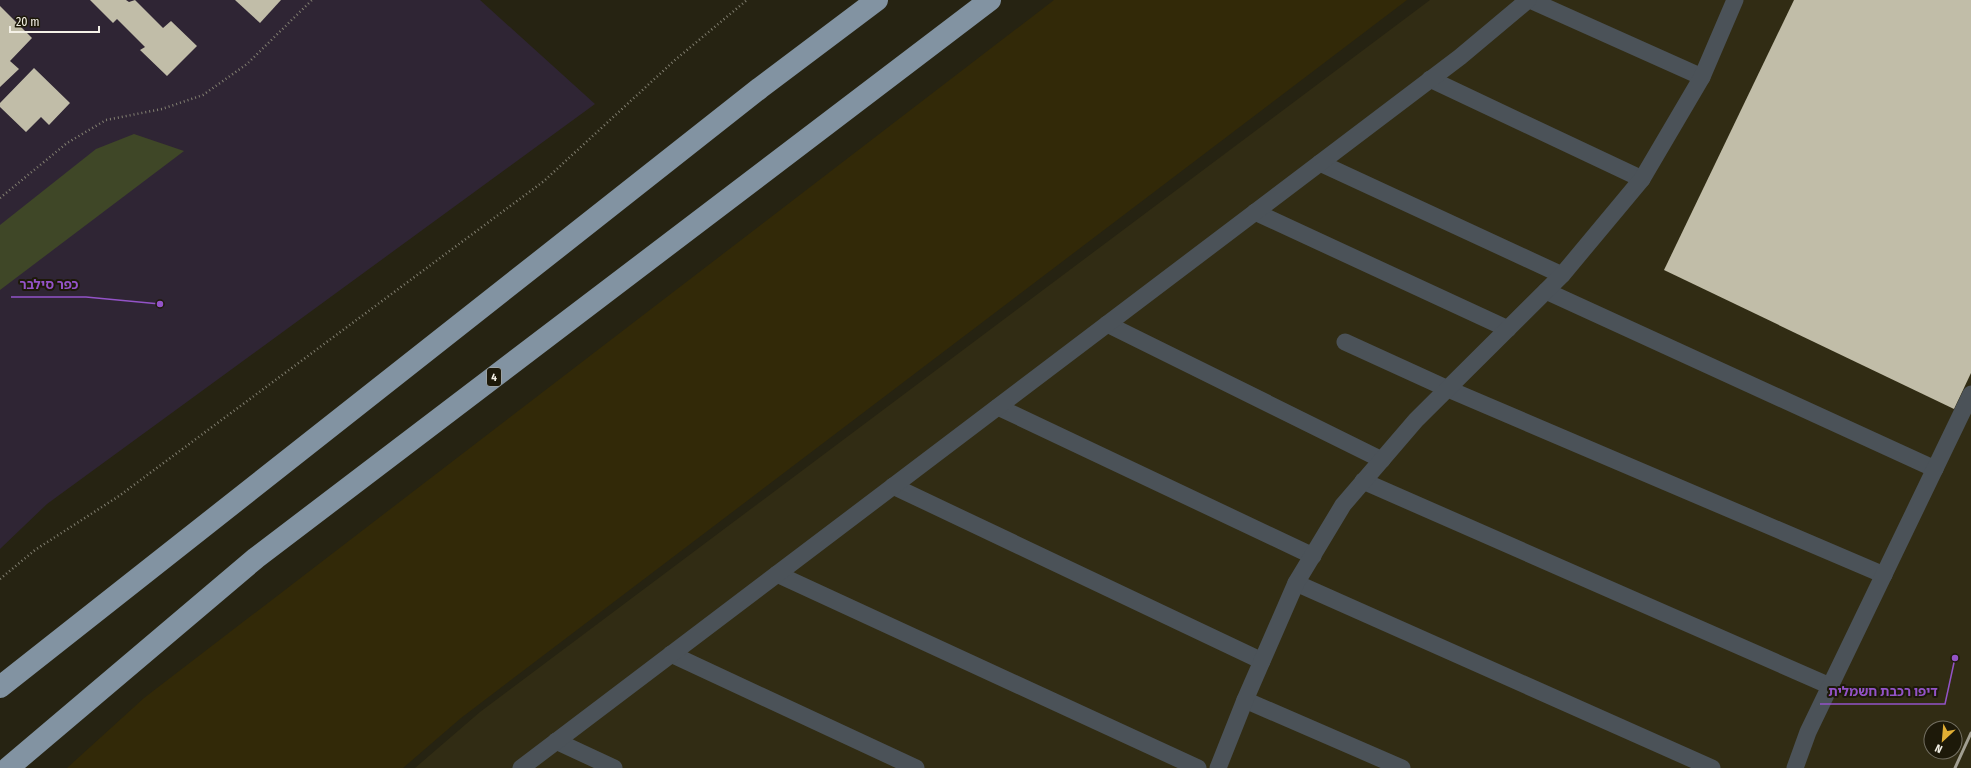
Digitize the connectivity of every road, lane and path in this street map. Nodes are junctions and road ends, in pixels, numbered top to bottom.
1 (312, 0) edge
2 (747, 0) edge
3 (877, 0) edge
4 (990, 0) edge
5 (1529, 0) edge
6 (1735, 0) edge
7 (1702, 77) junction
8 (1430, 79) junction
9 (1320, 163) junction
10 (1642, 179) junction
11 (0, 198) edge
12 (1255, 212) junction
13 (1562, 275) junction
14 (1546, 291) junction
15 (1107, 324) junction
16 (1508, 329) junction
17 (1345, 342) dead end
18 (1448, 388) junction
19 (1971, 394) edge
20 (998, 407) junction
21 (1382, 460) junction
22 (1935, 469) junction
23 (1363, 482) junction
24 (893, 486) junction
25 (1313, 556) junction
26 (777, 574) junction
27 (1884, 575) junction
28 (0, 579) edge
29 (1296, 583) junction
30 (671, 654) junction
31 (1262, 661) junction
32 (1830, 686) junction
33 (0, 687) edge
34 (1244, 700) junction
35 (556, 741) junction
36 (8, 768) edge
37 (521, 768) edge
38 (614, 768) edge
39 (916, 768) edge
40 (1198, 768) edge
41 (1218, 768) edge
42 (1402, 768) edge
43 (1712, 768) edge
44 (1795, 768) edge

1 - 11 path
2 - 28 path
3 - 33 highway
4 - 36 highway, 4
5 - 7 lane
5 - 8 lane
6 - 7 lane
7 - 10 lane
8 - 9 lane
8 - 10 lane
9 - 12 lane
9 - 13 lane
10 - 13 lane
12 - 15 lane
12 - 16 lane
13 - 14 lane
14 - 16 lane
14 - 22 lane
15 - 20 lane
15 - 21 lane
16 - 18 lane
17 - 18 lane
18 - 21 lane
18 - 27 lane
19 - 22 lane
20 - 24 lane
20 - 25 lane
21 - 23 lane
22 - 27 lane
23 - 25 lane
23 - 32 lane
24 - 26 lane
24 - 31 lane
25 - 29 lane
26 - 30 lane
26 - 40 lane
27 - 32 lane
29 - 31 lane
29 - 43 lane
30 - 35 lane
30 - 39 lane
31 - 34 lane
32 - 44 lane
34 - 41 lane
34 - 42 lane
35 - 37 lane
35 - 38 lane

